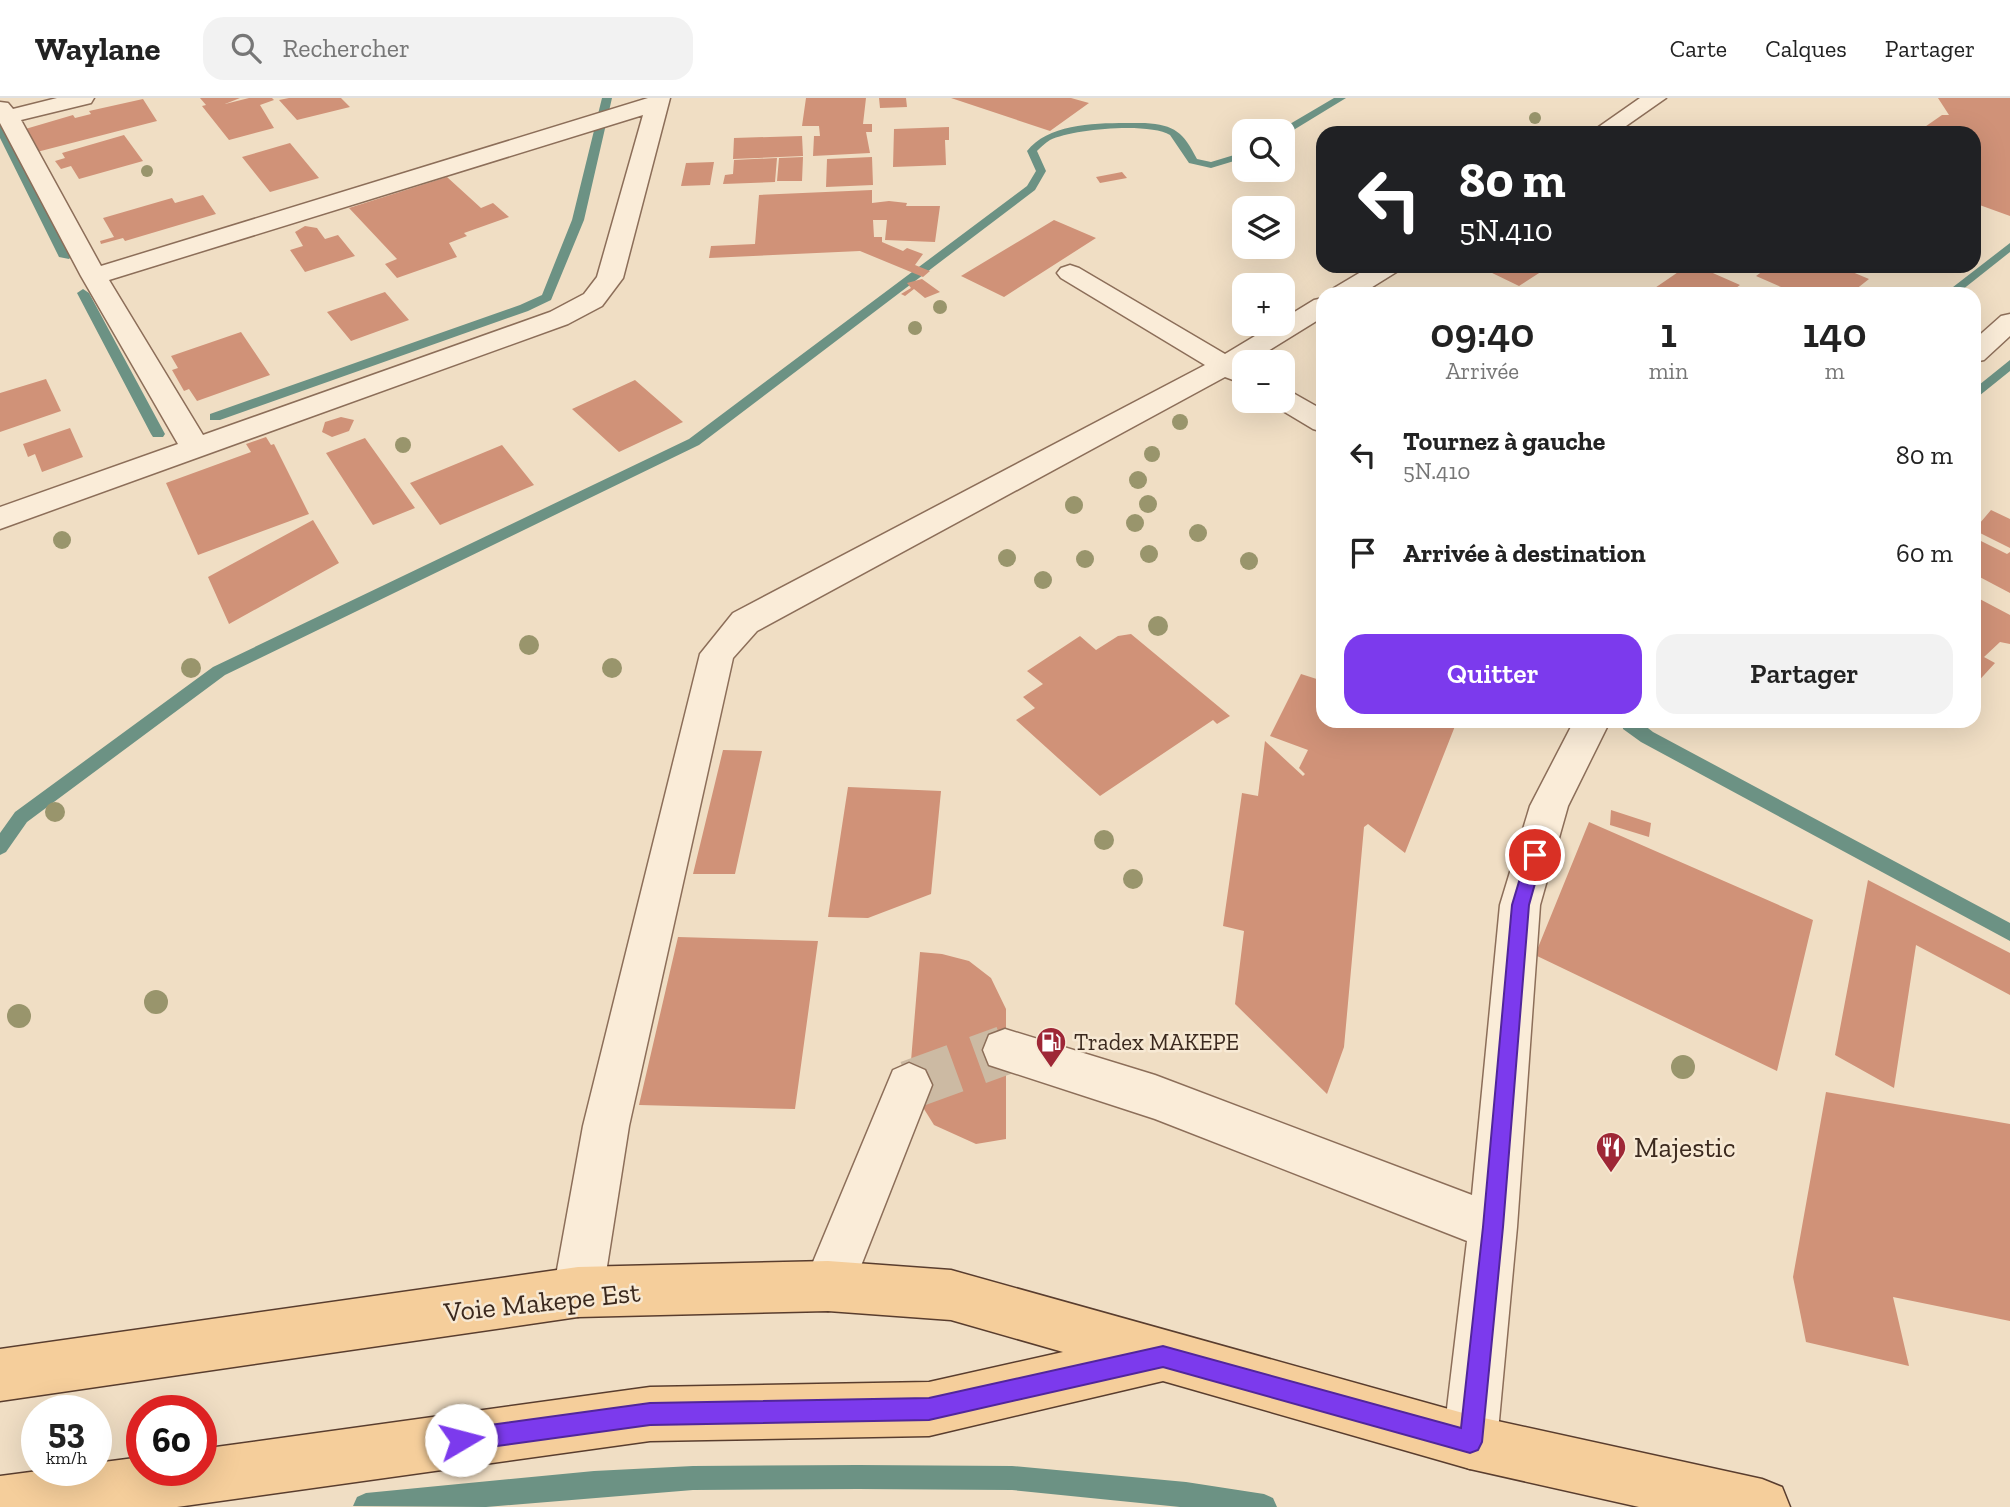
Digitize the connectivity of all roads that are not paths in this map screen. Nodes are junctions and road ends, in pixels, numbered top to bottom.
1 (83, 98) edge
2 (1655, 98) edge
3 (658, 101) edge
4 (4, 112) edge
5 (1612, 126) edge
6 (1070, 273) dead end
7 (1378, 273) edge
8 (94, 276) junction
9 (1354, 287) edge
10 (1316, 311) edge
11 (2010, 322) edge
12 (1981, 349) edge
13 (1263, 350) edge
14 (1232, 369) edge
15 (1232, 373) edge
16 (1295, 406) edge
17 (1316, 419) edge
18 (195, 447) junction
19 (0, 518) edge
20 (1588, 728) edge
21 (1005, 1050) tunnel mouth
22 (909, 1085) dead end
23 (1493, 1227) junction
24 (828, 1286) junction
25 (578, 1292) junction
26 (1163, 1356) junction
27 (0, 1375) edge
28 (1470, 1442) junction
29 (0, 1504) edge
30 (1762, 1507) edge

1 - 4 street
2 - 5 street
3 - 8 street
3 - 18 street
4 - 8 street
6 - 14 street
7 - 9 street
8 - 18 street
10 - 13 street
11 - 12 street
15 - 25 street
16 - 17 street
18 - 19 street
20 - 23 street
21 - 23 street
22 - 24 street
23 - 28 street
24 - 25 main road, Voie Makepe Est
24 - 26 main road, Voie Makepe Est
25 - 27 main road, Voie Makepe Est
26 - 28 main road, Voie Makepe Est
26 - 29 main road, Voie Makepe Est
28 - 30 main road, Voie Makepe Est

